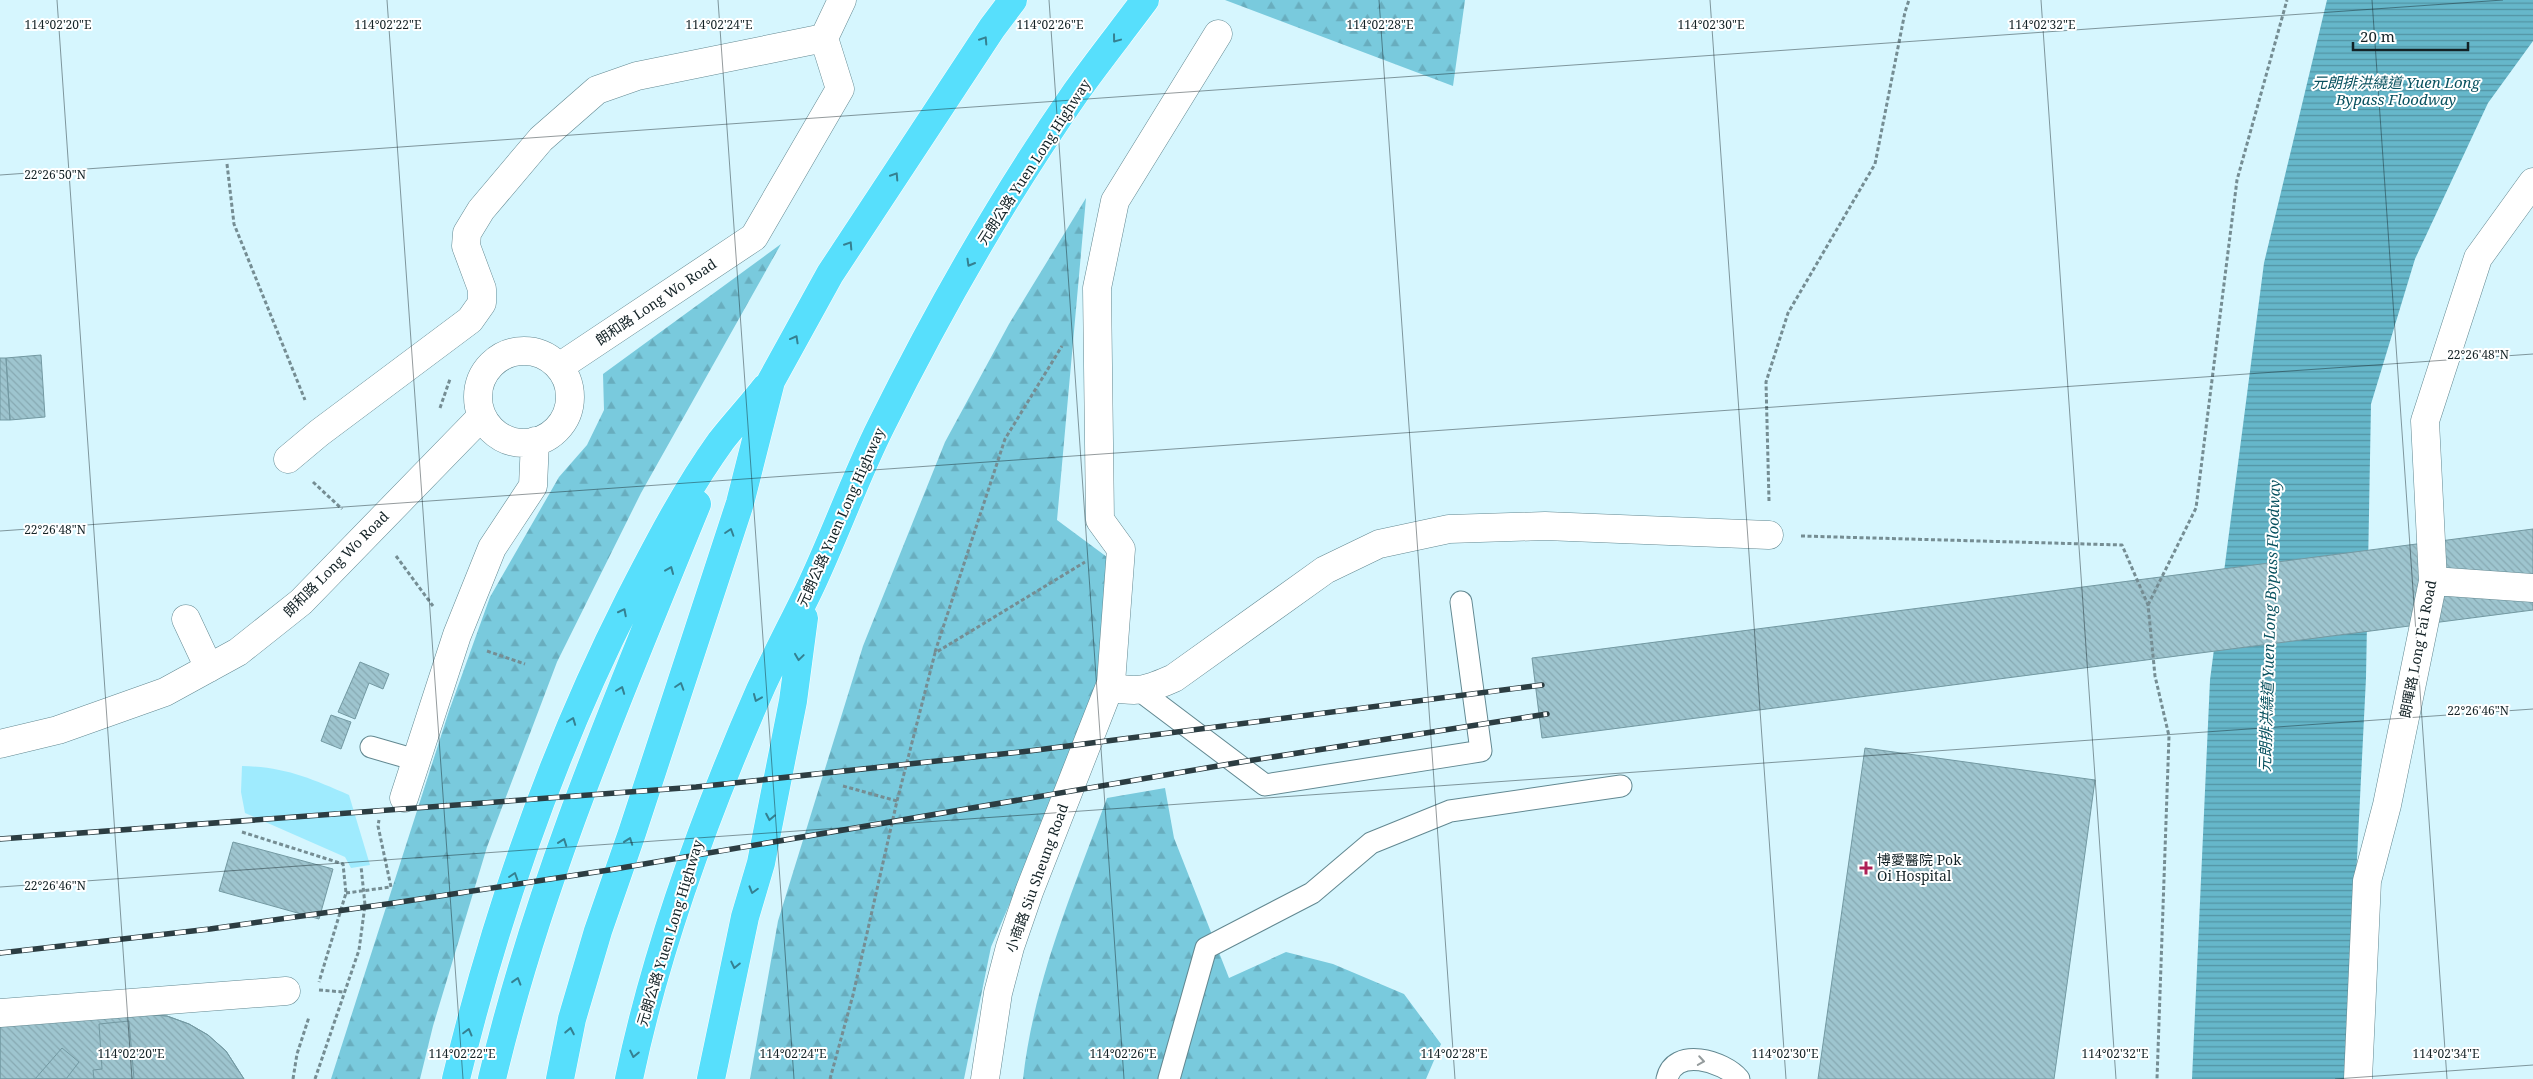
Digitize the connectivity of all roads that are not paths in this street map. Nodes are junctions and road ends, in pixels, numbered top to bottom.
1 (842, 0) edge
2 (1014, 0) edge
3 (1145, 0) edge
4 (1218, 34) dead end
5 (824, 38) junction
6 (2533, 182) edge
7 (559, 367) junction
8 (771, 381) junction
9 (482, 416) junction
10 (722, 440) junction
11 (535, 441) junction
12 (288, 459) dead end
13 (1769, 535) road end
14 (2433, 581) junction
15 (2533, 588) edge
16 (808, 591) junction
17 (1461, 602) dead end
18 (186, 619) dead end
19 (210, 668) junction
20 (1110, 685) junction
21 (1139, 690) junction
22 (0, 744) edge
23 (371, 747) dead end
24 (416, 760) junction
25 (1621, 786) dead end
26 (404, 798) dead end
27 (286, 992) dead end
28 (0, 1013) edge
29 (456, 1079) edge
30 (492, 1079) edge
31 (560, 1079) edge
32 (629, 1079) edge
33 (711, 1079) edge
34 (985, 1079) edge
35 (1169, 1079) edge
36 (1667, 1079) edge
37 (1739, 1079) edge
38 (2358, 1079) edge

1 - 5 street
8 -> 2 highway
3 -> 16 highway, 元朗公路 Yuen Long Highway
4 - 20 street, 小商路 Siu Sheung Road
5 - 7 street, 朗和路 Long Wo Road
5 - 12 street
6 - 14 street, 朗暉路 Long Fai Road
7 - 9 street
7 - 11 street
8 - 10 highway
31 -> 8 highway
9 - 11 street
9 - 19 street, 朗和路 Long Wo Road
29 -> 10 highway
30 -> 10 highway
11 - 24 street
13 - 21 street
14 - 15 street
14 - 38 street, 朗暉路 Long Fai Road
16 -> 32 highway, 元朗公路 Yuen Long Highway
16 -> 33 highway
17 - 21 lane
18 - 19 street
19 - 22 street, 朗和路 Long Wo Road
20 - 21 street
20 - 34 street, 小商路 Siu Sheung Road
23 - 24 lane
24 - 26 street
25 - 35 lane
27 - 28 street
36 -> 37 lane

